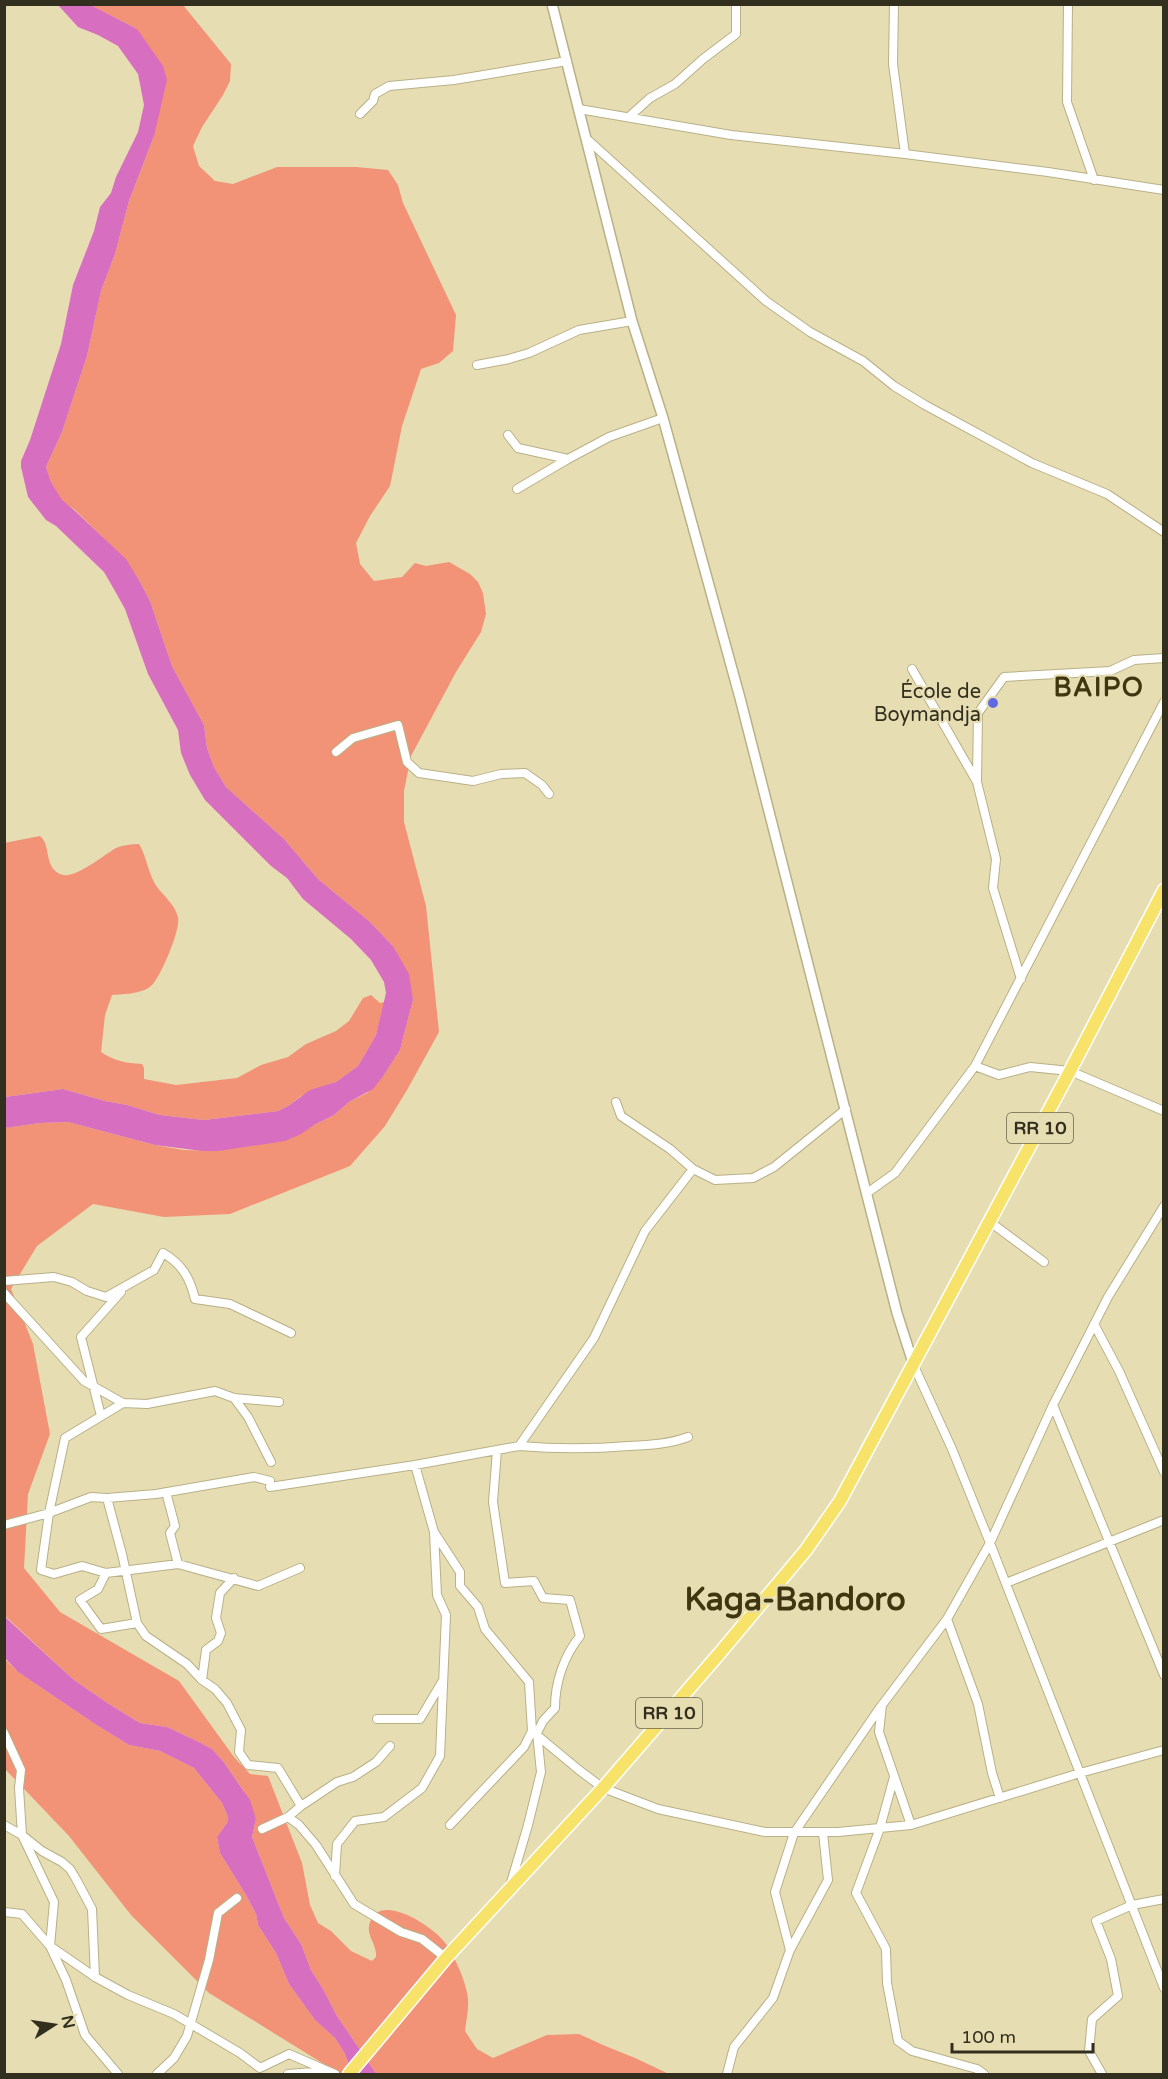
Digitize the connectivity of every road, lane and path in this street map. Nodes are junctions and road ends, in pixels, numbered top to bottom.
1 (552, 4) edge
2 (735, 4) edge
3 (894, 4) edge
4 (1068, 4) edge
5 (567, 61) junction
6 (579, 109) junction
7 (360, 114) dead end
8 (630, 116) junction
9 (588, 140) junction
10 (905, 153) junction
11 (1094, 180) junction
12 (1164, 190) edge
13 (632, 321) junction
14 (477, 365) dead end
15 (663, 418) junction
16 (508, 435) dead end
17 (568, 459) junction
18 (517, 489) dead end
19 (1164, 532) edge
20 (1164, 658) edge
21 (912, 669) dead end
22 (1164, 702) edge
23 (336, 752) dead end
24 (977, 782) junction
25 (549, 794) dead end
26 (1164, 890) edge
27 (1021, 979) junction
28 (975, 1066) junction
29 (1070, 1071) junction
30 (616, 1102) dead end
31 (846, 1109) junction
32 (1164, 1112) edge
33 (693, 1169) junction
34 (867, 1193) junction
35 (1164, 1206) edge
36 (990, 1222) junction
37 (1044, 1262) dead end
38 (4, 1281) edge
39 (125, 1287) junction
40 (4, 1293) edge
41 (1094, 1324) junction
42 (291, 1333) dead end
43 (914, 1366) junction
44 (94, 1387) junction
45 (234, 1398) junction
46 (279, 1402) dead end
47 (123, 1403) junction
48 (1053, 1405) junction
49 (101, 1416) junction
50 (688, 1437) dead end
51 (519, 1446) junction
52 (497, 1450) junction
53 (271, 1462) dead end
54 (415, 1466) junction
55 (1164, 1472) edge
56 (166, 1492) junction
57 (107, 1498) junction
58 (49, 1514) junction
59 (1164, 1520) edge
60 (4, 1526) edge
61 (434, 1532) junction
62 (1109, 1542) junction
63 (990, 1543) junction
64 (178, 1564) junction
65 (300, 1568) dead end
66 (126, 1570) junction
67 (106, 1573) junction
68 (234, 1578) junction
69 (1005, 1583) junction
70 (947, 1619) junction
71 (137, 1623) junction
72 (1164, 1675) edge
73 (443, 1679) junction
74 (202, 1680) junction
75 (882, 1705) junction
76 (377, 1719) dead end
77 (534, 1732) junction
78 (4, 1733) edge
79 (390, 1746) dead end
80 (1164, 1750) edge
81 (1080, 1773) junction
82 (894, 1777) junction
83 (603, 1788) junction
84 (1000, 1798) junction
85 (301, 1806) junction
86 (288, 1818) junction
87 (4, 1825) edge
88 (450, 1825) dead end
89 (911, 1826) junction
90 (880, 1828) junction
91 (262, 1829) dead end
92 (794, 1833) junction
93 (823, 1833) junction
94 (22, 1835) junction
95 (335, 1876) junction
96 (510, 1887) junction
97 (237, 1898) dead end
98 (1164, 1899) edge
99 (1132, 1905) junction
100 (4, 1912) edge
101 (50, 1946) junction
102 (790, 1950) junction
103 (446, 1958) junction
104 (95, 1977) junction
105 (1164, 1988) edge
106 (190, 2024) junction
107 (258, 2071) edge
108 (331, 2073) edge
109 (118, 2074) edge
110 (157, 2074) edge
111 (288, 2074) edge
112 (349, 2074) edge
113 (727, 2074) edge
114 (984, 2074) edge
115 (1102, 2074) edge

1 - 5 street
2 - 8 street
3 - 10 street
4 - 11 street
5 - 6 street
5 - 7 street
6 - 8 street
6 - 9 street
8 - 10 street
9 - 13 street
9 - 19 street
10 - 11 street
11 - 12 street
13 - 14 street
13 - 15 street
15 - 17 street
15 - 31 street
16 - 17 street
17 - 18 street
20 - 24 street
21 - 24 street
22 - 27 street
23 - 25 street
24 - 27 street
26 - 29 main road, RR 10
27 - 28 street
28 - 29 street
28 - 34 street
29 - 32 street
29 - 36 main road, RR 10
30 - 33 street
31 - 33 street
31 - 34 street
33 - 51 street
34 - 43 street
35 - 41 street
36 - 37 street
36 - 43 main road, RR 10
38 - 39 street
39 - 42 street
39 - 44 street
40 - 44 street
41 - 48 street
41 - 55 street
43 - 63 street
43 - 83 main road, RR 10
44 - 47 street
44 - 49 street
45 - 46 street
45 - 47 street
45 - 53 street
47 - 49 street
48 - 62 street
48 - 63 street
49 - 58 street
50 - 51 street
51 - 52 street
52 - 54 street
52 - 77 street
54 - 56 street
54 - 61 street
56 - 57 street
56 - 64 street
57 - 58 street
57 - 66 street
58 - 60 street
58 - 67 street
59 - 62 street
61 - 73 street
61 - 77 street
62 - 69 street
62 - 72 street
63 - 69 street
63 - 70 street
64 - 66 street
64 - 68 street
65 - 68 street
66 - 67 street
66 - 71 street
67 - 71 street
68 - 74 street
69 - 81 street
70 - 75 street
70 - 84 street
71 - 74 street
73 - 76 street
73 - 95 street
74 - 85 street
75 - 82 street
75 - 92 street
77 - 83 street
77 - 88 street
77 - 96 street
78 - 94 street
79 - 85 street
80 - 81 street
81 - 84 street
81 - 99 street
82 - 89 street
82 - 90 street
83 - 92 street
83 - 96 main road, RR 10
84 - 89 street
85 - 86 street
86 - 91 street
86 - 95 street
87 - 94 street
89 - 90 street
90 - 93 street
90 - 114 street
92 - 93 street
92 - 102 street
93 - 102 street
94 - 101 street
94 - 104 street
95 - 103 street
96 - 103 main road, RR 10
97 - 106 street
98 - 99 street
99 - 105 street
99 - 115 street
100 - 101 street
101 - 104 street
101 - 109 street
102 - 113 street
103 - 112 main road, RR 10
104 - 106 street
106 - 107 street
106 - 110 street
107 - 108 street
108 - 111 street

